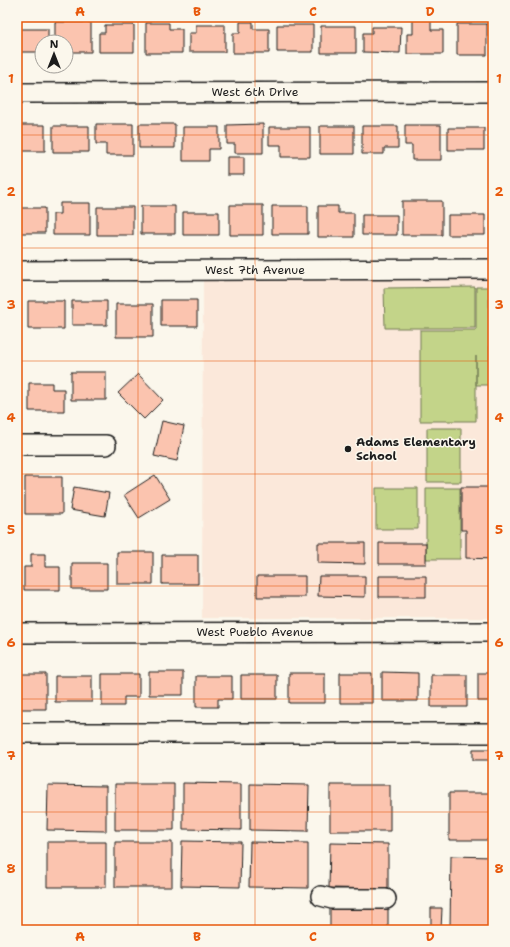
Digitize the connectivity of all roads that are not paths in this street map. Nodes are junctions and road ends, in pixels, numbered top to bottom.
1 (493, 92) edge
2 (17, 93) edge
3 (493, 269) edge
4 (17, 271) edge
5 (17, 445) edge
6 (106, 445) dead end
7 (493, 632) edge
8 (17, 633) edge
9 (17, 733) edge
10 (493, 733) edge
11 (321, 896) dead end
12 (386, 899) dead end

1 - 2 street, West 6th Drive
3 - 4 street, West 7th Avenue
5 - 6 street
7 - 8 street, West Pueblo Avenue
9 - 10 street
11 - 12 street

